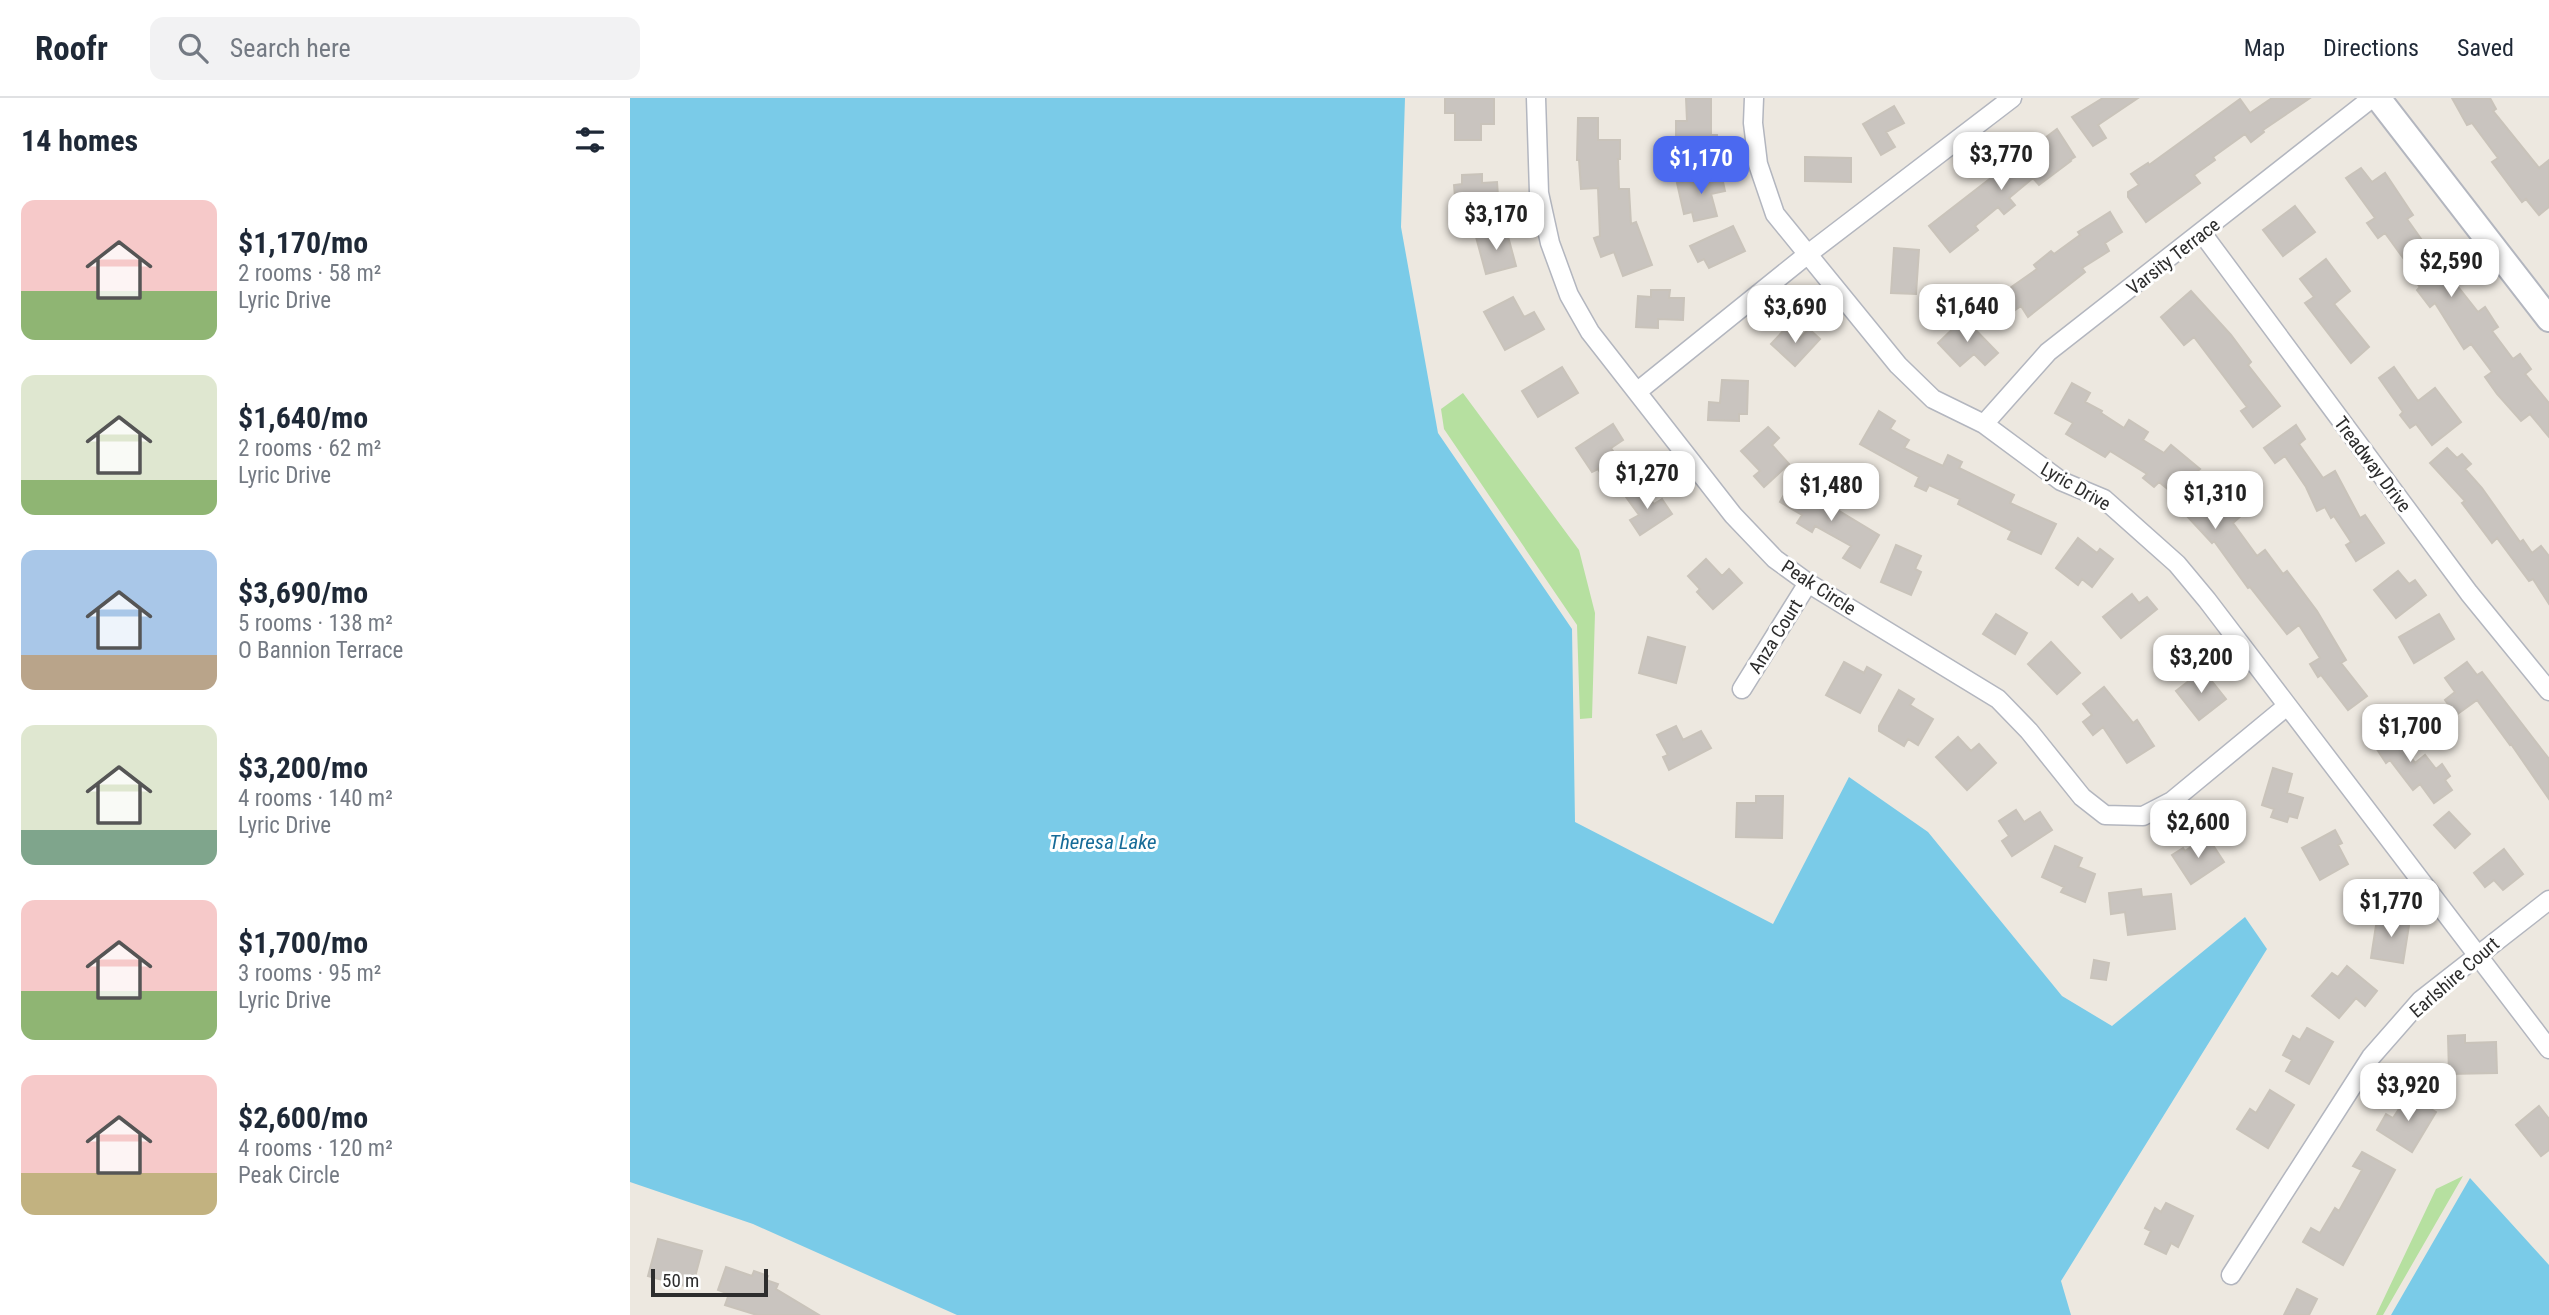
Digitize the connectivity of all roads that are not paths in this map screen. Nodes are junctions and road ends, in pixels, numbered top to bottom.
1 (1536, 98) edge
2 (1754, 98) edge
3 (2012, 98) edge
4 (2372, 98) edge
5 (2378, 98) edge
6 (2202, 233) junction
7 (1808, 254) junction
8 (2549, 318) edge
9 (1637, 391) junction
10 (1984, 424) junction
11 (1808, 583) junction
12 (1742, 690) dead end
13 (2549, 691) edge
14 (2287, 706) junction
15 (2549, 900) edge
16 (2476, 955) junction
17 (2549, 1049) edge
18 (2231, 1275) dead end

1 - 9 street, Peak Circle
2 - 7 street, Lyric Drive
3 - 7 street
4 - 6 street, Varsity Terrace
5 - 8 street
6 - 10 street, Varsity Terrace
6 - 13 street, Treadway Drive
7 - 9 street
7 - 10 street, Lyric Drive
9 - 11 street, Peak Circle
10 - 14 street, Lyric Drive
11 - 12 street, Anza Court
11 - 14 street, Peak Circle
14 - 16 street, Lyric Drive
15 - 16 street, Earlshire Court
16 - 17 street, Lyric Drive
16 - 18 street, Earlshire Court

